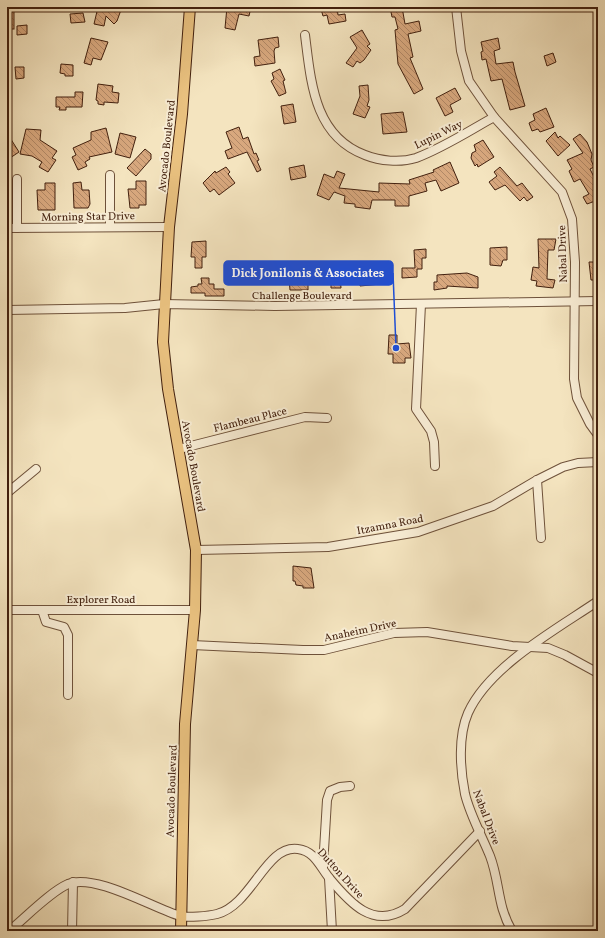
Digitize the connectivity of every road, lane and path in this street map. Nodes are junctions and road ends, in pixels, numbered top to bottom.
1 (190, 7) edge
2 (456, 7) edge
3 (305, 36) dead end
4 (494, 117) junction
5 (110, 176) dead end
6 (17, 179) dead end
7 (110, 227) junction
8 (169, 227) junction
9 (7, 228) edge
10 (17, 228) junction
11 (598, 301) edge
12 (575, 302) junction
13 (164, 304) junction
14 (421, 304) junction
15 (7, 310) edge
16 (327, 418) dead end
17 (598, 435) edge
18 (179, 449) junction
19 (598, 462) edge
20 (435, 466) dead end
21 (36, 469) dead end
22 (537, 480) junction
23 (7, 493) edge
24 (541, 538) dead end
25 (196, 550) junction
26 (598, 601) edge
27 (7, 610) edge
28 (42, 610) junction
29 (195, 610) junction
30 (192, 644) junction
31 (527, 647) junction
32 (598, 673) edge
33 (68, 695) dead end
34 (350, 786) dead end
35 (480, 831) junction
36 (323, 867) junction
37 (329, 878) junction
38 (73, 882) junction
39 (182, 916) junction
40 (9, 931) edge
41 (72, 931) edge
42 (181, 931) edge
43 (332, 931) edge
44 (512, 931) edge

1 - 8 main road, Avocado Boulevard
2 - 4 street, Nabal Drive
3 - 4 street, Lupin Way
4 - 12 street, Nabal Drive
5 - 7 street
6 - 10 street
7 - 8 street, Morning Star Drive
7 - 10 street, Morning Star Drive
8 - 13 main road, Avocado Boulevard
9 - 10 street, Morning Star Drive
11 - 12 street, Challenge Boulevard
12 - 14 street, Challenge Boulevard
12 - 17 street, Nabal Drive
13 - 14 street, Challenge Boulevard
13 - 15 street, Challenge Boulevard
13 - 18 main road, Avocado Boulevard
14 - 20 street
16 - 18 street, Flambeau Place
18 - 25 main road, Avocado Boulevard
19 - 22 street, Itzamna Road
21 - 23 street
22 - 24 street
22 - 25 street, Itzamna Road
25 - 29 main road, Avocado Boulevard
26 - 31 street, Nabal Drive
27 - 28 street, Explorer Road
28 - 29 street, Explorer Road
28 - 33 street
29 - 30 main road, Avocado Boulevard
30 - 31 street, Anaheim Drive
30 - 39 main road, Avocado Boulevard
31 - 32 street, Anaheim Drive
31 - 35 street, Nabal Drive
34 - 36 street
35 - 37 street, Dutton Drive
35 - 44 street, Nabal Drive
36 - 37 street, Dutton Drive
36 - 39 street, Dutton Drive
37 - 43 street
38 - 39 street, Dutton Drive
38 - 40 street
38 - 41 street
39 - 42 main road, Avocado Boulevard

